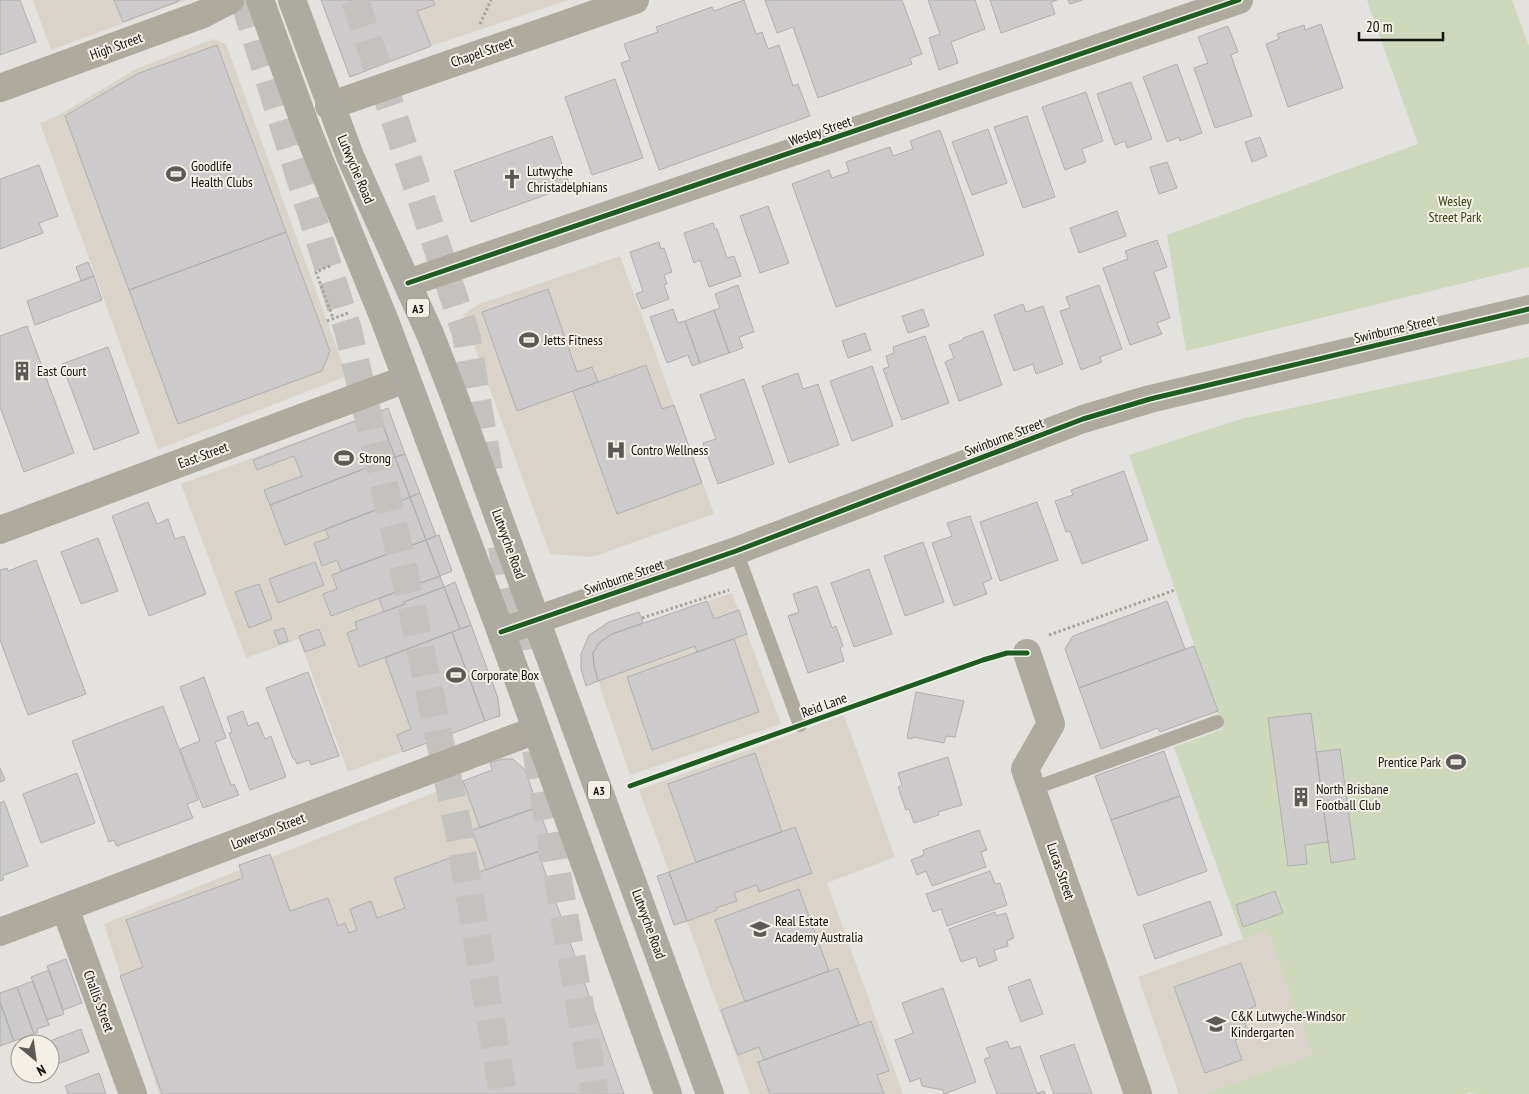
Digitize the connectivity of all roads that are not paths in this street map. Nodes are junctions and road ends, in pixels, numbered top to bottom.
1 (230, 0) edge
2 (260, 0) edge
3 (292, 0) edge
4 (635, 0) edge
5 (1239, 0) edge
6 (0, 88) edge
7 (330, 106) junction
8 (408, 283) junction
9 (1529, 309) edge
10 (406, 379) junction
11 (0, 530) edge
12 (736, 550) junction
13 (537, 619) junction
14 (501, 632) junction
15 (1037, 644) road end
16 (1217, 722) dead end
17 (800, 725) dead end
18 (536, 730) junction
19 (1032, 789) junction
20 (65, 908) junction
21 (0, 932) edge
22 (133, 1094) edge
23 (668, 1094) edge
24 (710, 1094) edge
25 (1138, 1094) edge

1 - 6 street, High Street
2 - 10 highway
3 - 7 highway, Lutwyche Road / A3
4 - 7 street, Chapel Street
5 - 8 street, Wesley Street
7 - 8 highway, Lutwyche Road / A3
8 - 13 highway, Lutwyche Road / A3
9 - 12 street, Swinburne Street
10 - 11 street, East Street
10 - 14 highway
12 - 13 street, Swinburne Street
12 - 17 lane, Reid Lane
13 - 14 street, Swinburne Street
13 - 24 highway, Lutwyche Road / A3
14 - 18 highway
15 - 19 street, Lucas Street
16 - 19 lane
18 - 20 street, Lowerson Street
18 - 23 highway
19 - 25 street, Lucas Street
20 - 21 street, Lowerson Street
20 - 22 street, Challis Street

